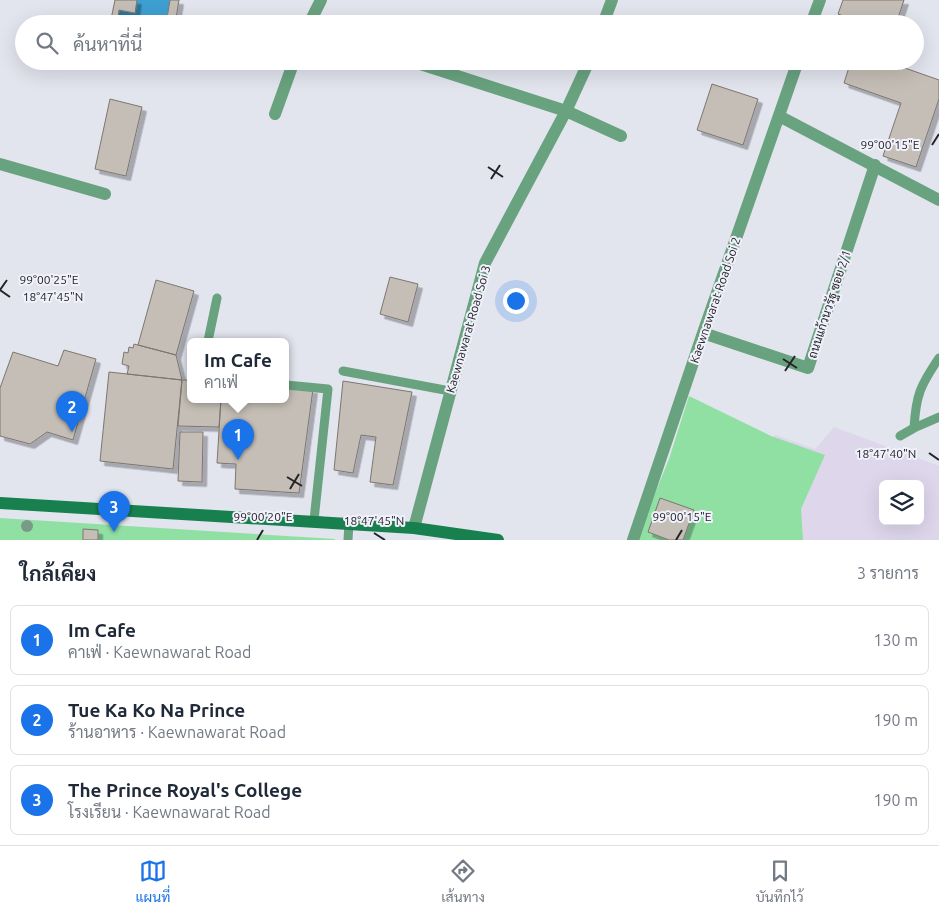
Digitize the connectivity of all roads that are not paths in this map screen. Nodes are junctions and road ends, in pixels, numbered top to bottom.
1 (321, 0) edge
2 (612, 0) edge
3 (820, 0) edge
4 (314, 15) edge
5 (606, 15) edge
6 (815, 15) edge
7 (291, 70) edge
8 (439, 70) edge
9 (585, 70) edge
10 (795, 70) edge
11 (566, 111) junction
12 (275, 114) dead end
13 (779, 116) junction
14 (621, 136) dead end
15 (0, 164) edge
16 (875, 164) junction
17 (105, 194) dead end
18 (939, 200) edge
19 (217, 298) dead end
20 (703, 333) junction
21 (209, 338) edge
22 (939, 358) edge
23 (343, 371) dead end
24 (289, 385) edge
25 (450, 391) junction
26 (939, 417) edge
27 (914, 428) junction
28 (900, 436) dead end
29 (0, 503) edge
30 (321, 521) junction
31 (349, 523) junction
32 (414, 528) junction
33 (348, 540) edge
34 (498, 540) edge
35 (633, 540) edge

1 - 4 street
2 - 5 street
3 - 6 street
7 - 12 street
8 - 11 street
9 - 11 street, Kaewnawarat Road Soi 3
10 - 13 street, Kaewnawarat Road Soi 2
11 - 14 street
11 - 25 street, Kaewnawarat Road Soi 3
13 - 16 street
13 - 20 street, Kaewnawarat Road Soi 2
15 - 17 street
16 - 18 street
16 - 20 street, ถนนแก้วนวรัฐ ซอย 2/1
19 - 21 lane
20 - 35 street, Kaewnawarat Road Soi 2
22 - 27 lane
23 - 25 lane
24 - 30 lane
25 - 32 street, Kaewnawarat Road Soi 3
26 - 27 lane
27 - 28 lane
29 - 30 street
30 - 31 street
31 - 32 street
31 - 33 lane
32 - 34 street

